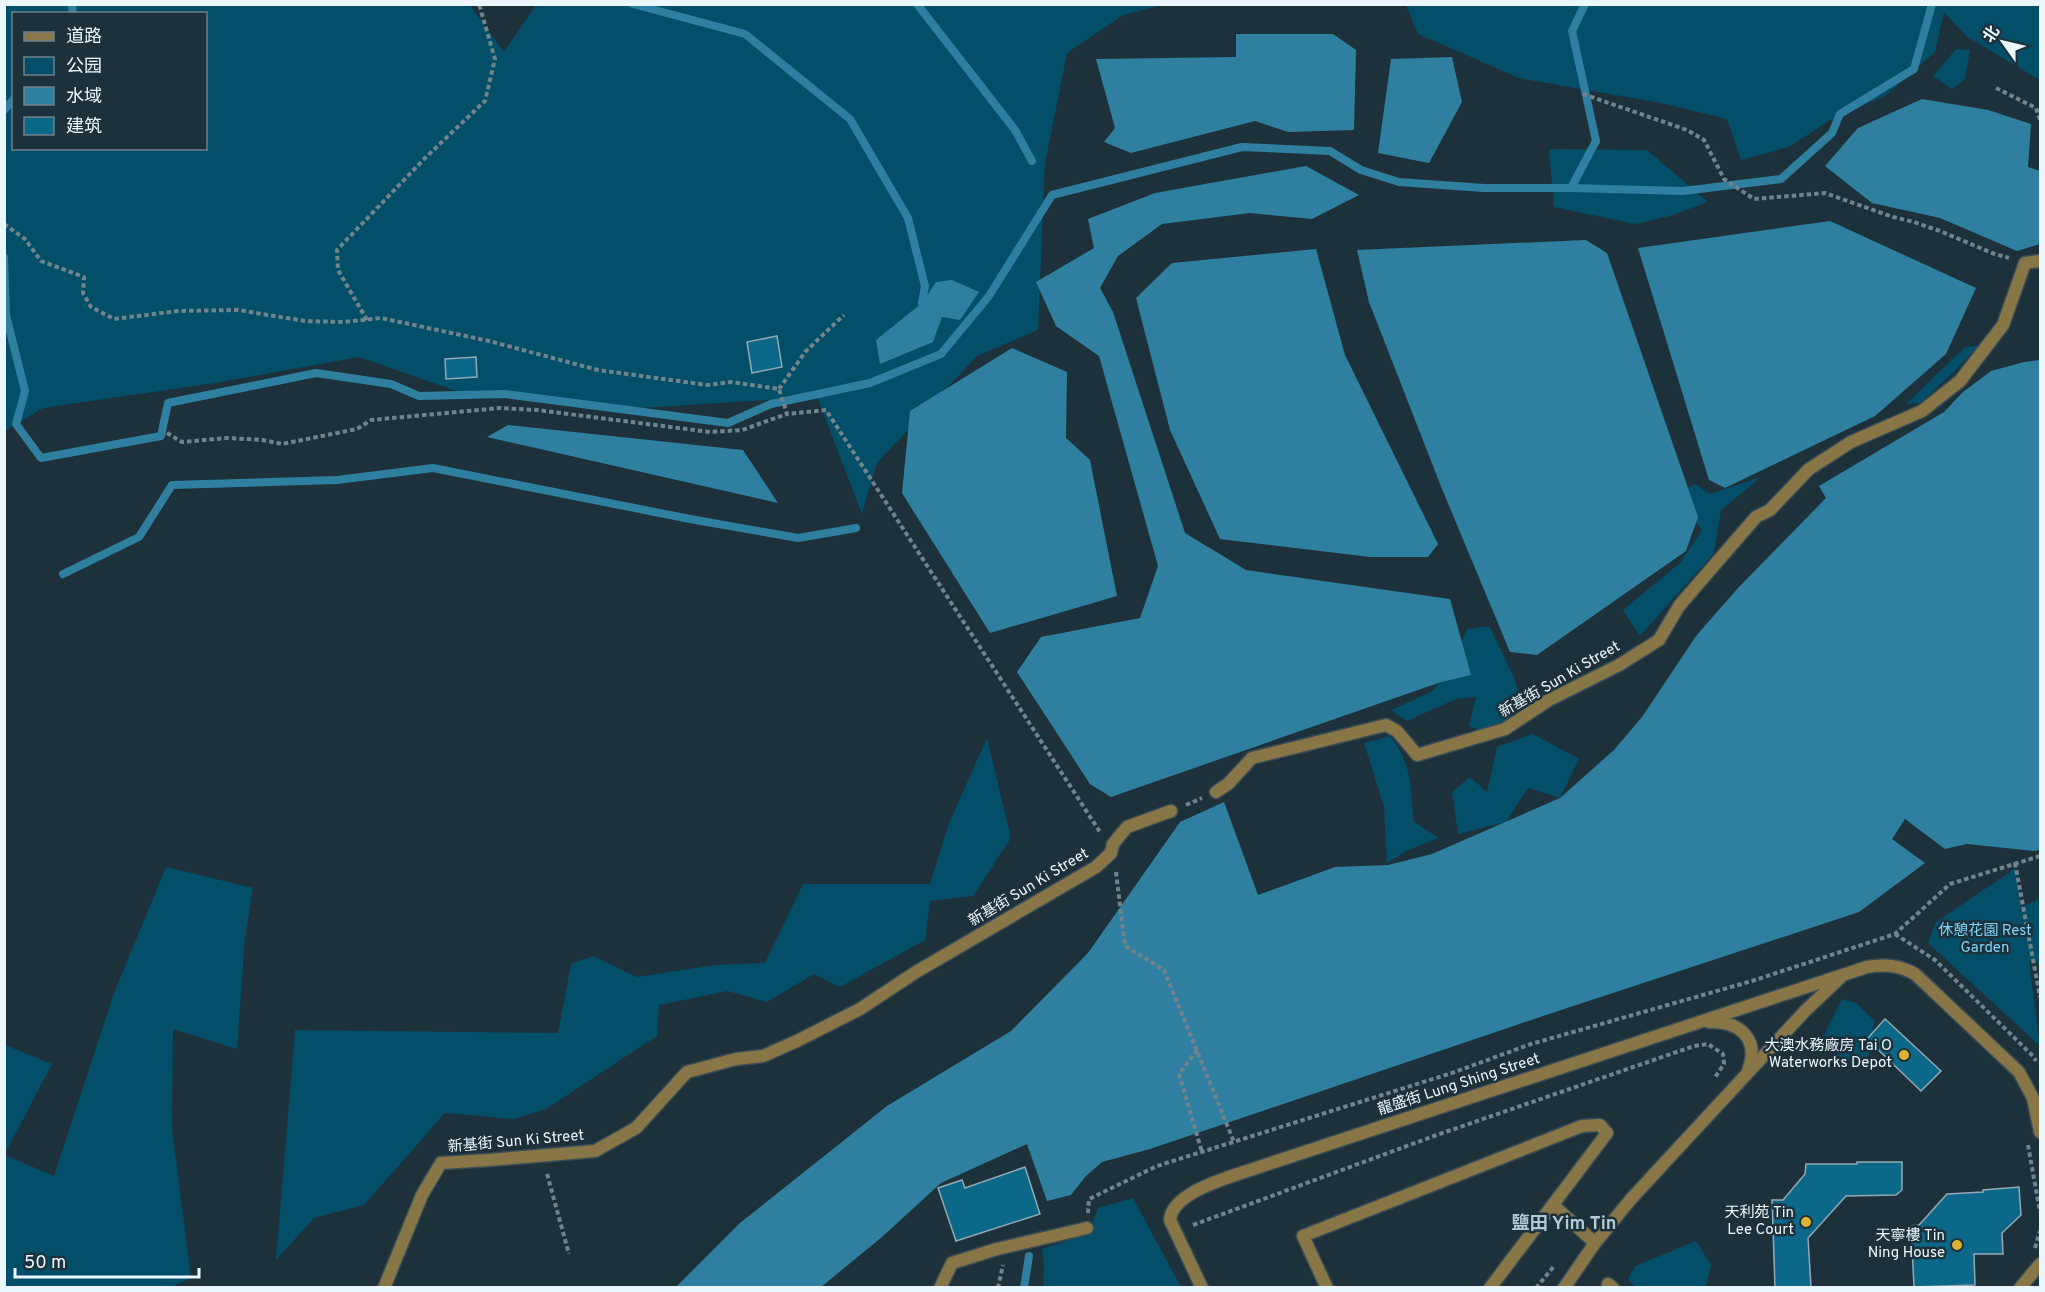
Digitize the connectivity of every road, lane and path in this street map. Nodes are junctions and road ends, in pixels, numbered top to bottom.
1 (479, 4) edge
2 (1996, 88) dead end
3 (1583, 93) dead end
4 (2040, 120) edge
5 (4, 224) edge
6 (2040, 261) edge
7 (2025, 263) junction
8 (844, 315) dead end
9 (367, 320) junction
10 (779, 390) junction
11 (786, 413) junction
12 (167, 433) dead end
13 (1216, 792) joint
14 (1171, 811) joint
15 (1113, 844) junction
16 (2040, 856) edge
17 (2015, 863) junction
18 (1895, 934) junction
19 (1843, 975) junction
20 (2040, 998) edge
21 (1696, 1023) junction
22 (1197, 1050) junction
23 (2037, 1063) dead end
24 (1748, 1072) junction
25 (2040, 1132) edge
26 (2026, 1136) dead end
27 (1234, 1142) junction
28 (1202, 1152) junction
29 (542, 1155) junction
30 (1553, 1205) junction
31 (2040, 1212) edge
32 (1087, 1228) joint
33 (1595, 1243) junction
34 (569, 1254) dead end
35 (2040, 1264) edge
36 (384, 1287) edge
37 (940, 1287) edge
38 (1202, 1287) edge
39 (1327, 1287) edge
40 (1490, 1287) edge
41 (1564, 1287) edge
42 (2020, 1287) edge

1 - 9 path
2 - 4 path
3 - 7 path
5 - 9 path
6 - 7 street
7 - 13 street, 新基街 Sun Ki Street
8 - 10 path
9 - 10 path
10 - 11 path
11 - 12 path
11 - 15 path
13 - 14 path
14 - 15 street, 新基街 Sun Ki Street
15 - 22 path
15 - 29 street, 新基街 Sun Ki Street
16 - 17 path
17 - 18 path
17 - 20 path
18 - 23 path
18 - 27 path
19 - 21 street, 龍盛街 Lung Shing Street
19 - 24 street, 龍盛街 Lung Shing Street
19 - 25 street, 龍盛街 Lung Shing Street
21 - 24 street
21 - 38 street, 龍盛街 Lung Shing Street
22 - 27 path
22 - 28 path
24 - 33 street, 龍盛街 Lung Shing Street
26 - 31 path
27 - 28 path
28 - 32 path
29 - 34 path
29 - 36 street, 新基街 Sun Ki Street
30 - 33 street
30 - 39 street
30 - 40 street
32 - 37 street
33 - 41 street, 龍盛街 Lung Shing Street
35 - 42 street

